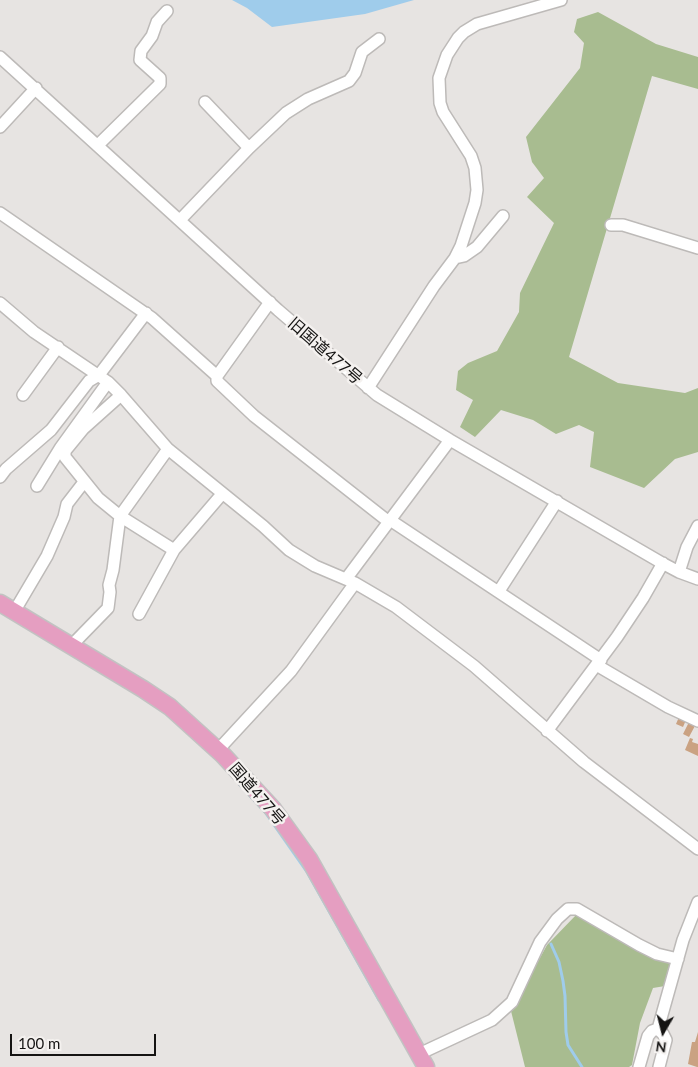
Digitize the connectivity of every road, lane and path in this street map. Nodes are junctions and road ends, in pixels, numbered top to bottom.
1 (561, 0) edge
2 (167, 11) dead end
3 (379, 39) dead end
4 (0, 57) edge
5 (36, 88) junction
6 (205, 102) dead end
7 (0, 127) edge
8 (98, 145) junction
9 (249, 148) junction
10 (0, 213) edge
11 (503, 216) dead end
12 (180, 220) junction
13 (611, 225) dead end
14 (698, 248) edge
15 (455, 258) junction
16 (270, 302) junction
17 (0, 303) edge
18 (146, 314) junction
19 (58, 347) junction
20 (217, 376) junction
21 (103, 378) junction
22 (368, 388) junction
23 (23, 395) dead end
24 (122, 395) junction
25 (450, 440) junction
26 (168, 449) junction
27 (0, 477) edge
28 (84, 482) junction
29 (37, 486) dead end
30 (222, 494) junction
31 (557, 502) junction
32 (120, 516) junction
33 (390, 521) junction
34 (698, 526) edge
35 (174, 550) junction
36 (663, 563) junction
37 (679, 572) junction
38 (698, 579) edge
39 (350, 581) junction
40 (499, 591) junction
41 (0, 604) edge
42 (14, 612) junction
43 (139, 614) dead end
44 (71, 646) junction
45 (600, 661) junction
46 (698, 721) edge
47 (548, 731) junction
48 (218, 750) junction
49 (698, 849) edge
50 (698, 902) edge
51 (678, 959) junction
52 (658, 1028) junction
53 (422, 1061) edge
54 (639, 1067) edge
55 (659, 1067) edge

1 - 15 street
2 - 8 street
3 - 9 street
4 - 5 street, 旧国道477号
5 - 7 street
5 - 8 street, 旧国道477号
6 - 9 street
8 - 12 street, 旧国道477号
9 - 12 street
10 - 18 street
11 - 15 street
12 - 16 street, 旧国道477号
13 - 14 street
15 - 22 street
16 - 20 street
16 - 22 street, 旧国道477号
17 - 19 street
18 - 20 street
18 - 21 street
19 - 21 street
19 - 23 street
20 - 33 street
21 - 24 street
21 - 27 street
21 - 29 street
22 - 25 street, 旧国道477号
24 - 26 street
24 - 28 street
25 - 31 street, 旧国道477号
25 - 33 street
26 - 30 street
26 - 32 street
28 - 32 street
28 - 42 street
30 - 35 street
30 - 39 street
31 - 36 street, 旧国道477号
31 - 40 street
32 - 35 street
32 - 44 street
33 - 39 street
33 - 40 street
34 - 37 street
35 - 43 street
36 - 37 street, 旧国道477号
36 - 45 street
37 - 38 street, 旧国道477号
39 - 47 street
39 - 48 street
40 - 45 street
41 - 42 highway, 国道477号
42 - 44 highway, 国道477号
44 - 48 highway, 国道477号
45 - 46 street
45 - 47 street
47 - 49 street
48 - 53 highway, 国道477号
50 - 51 street
51 - 52 street
51 - 53 street
52 - 54 street
52 - 55 street

